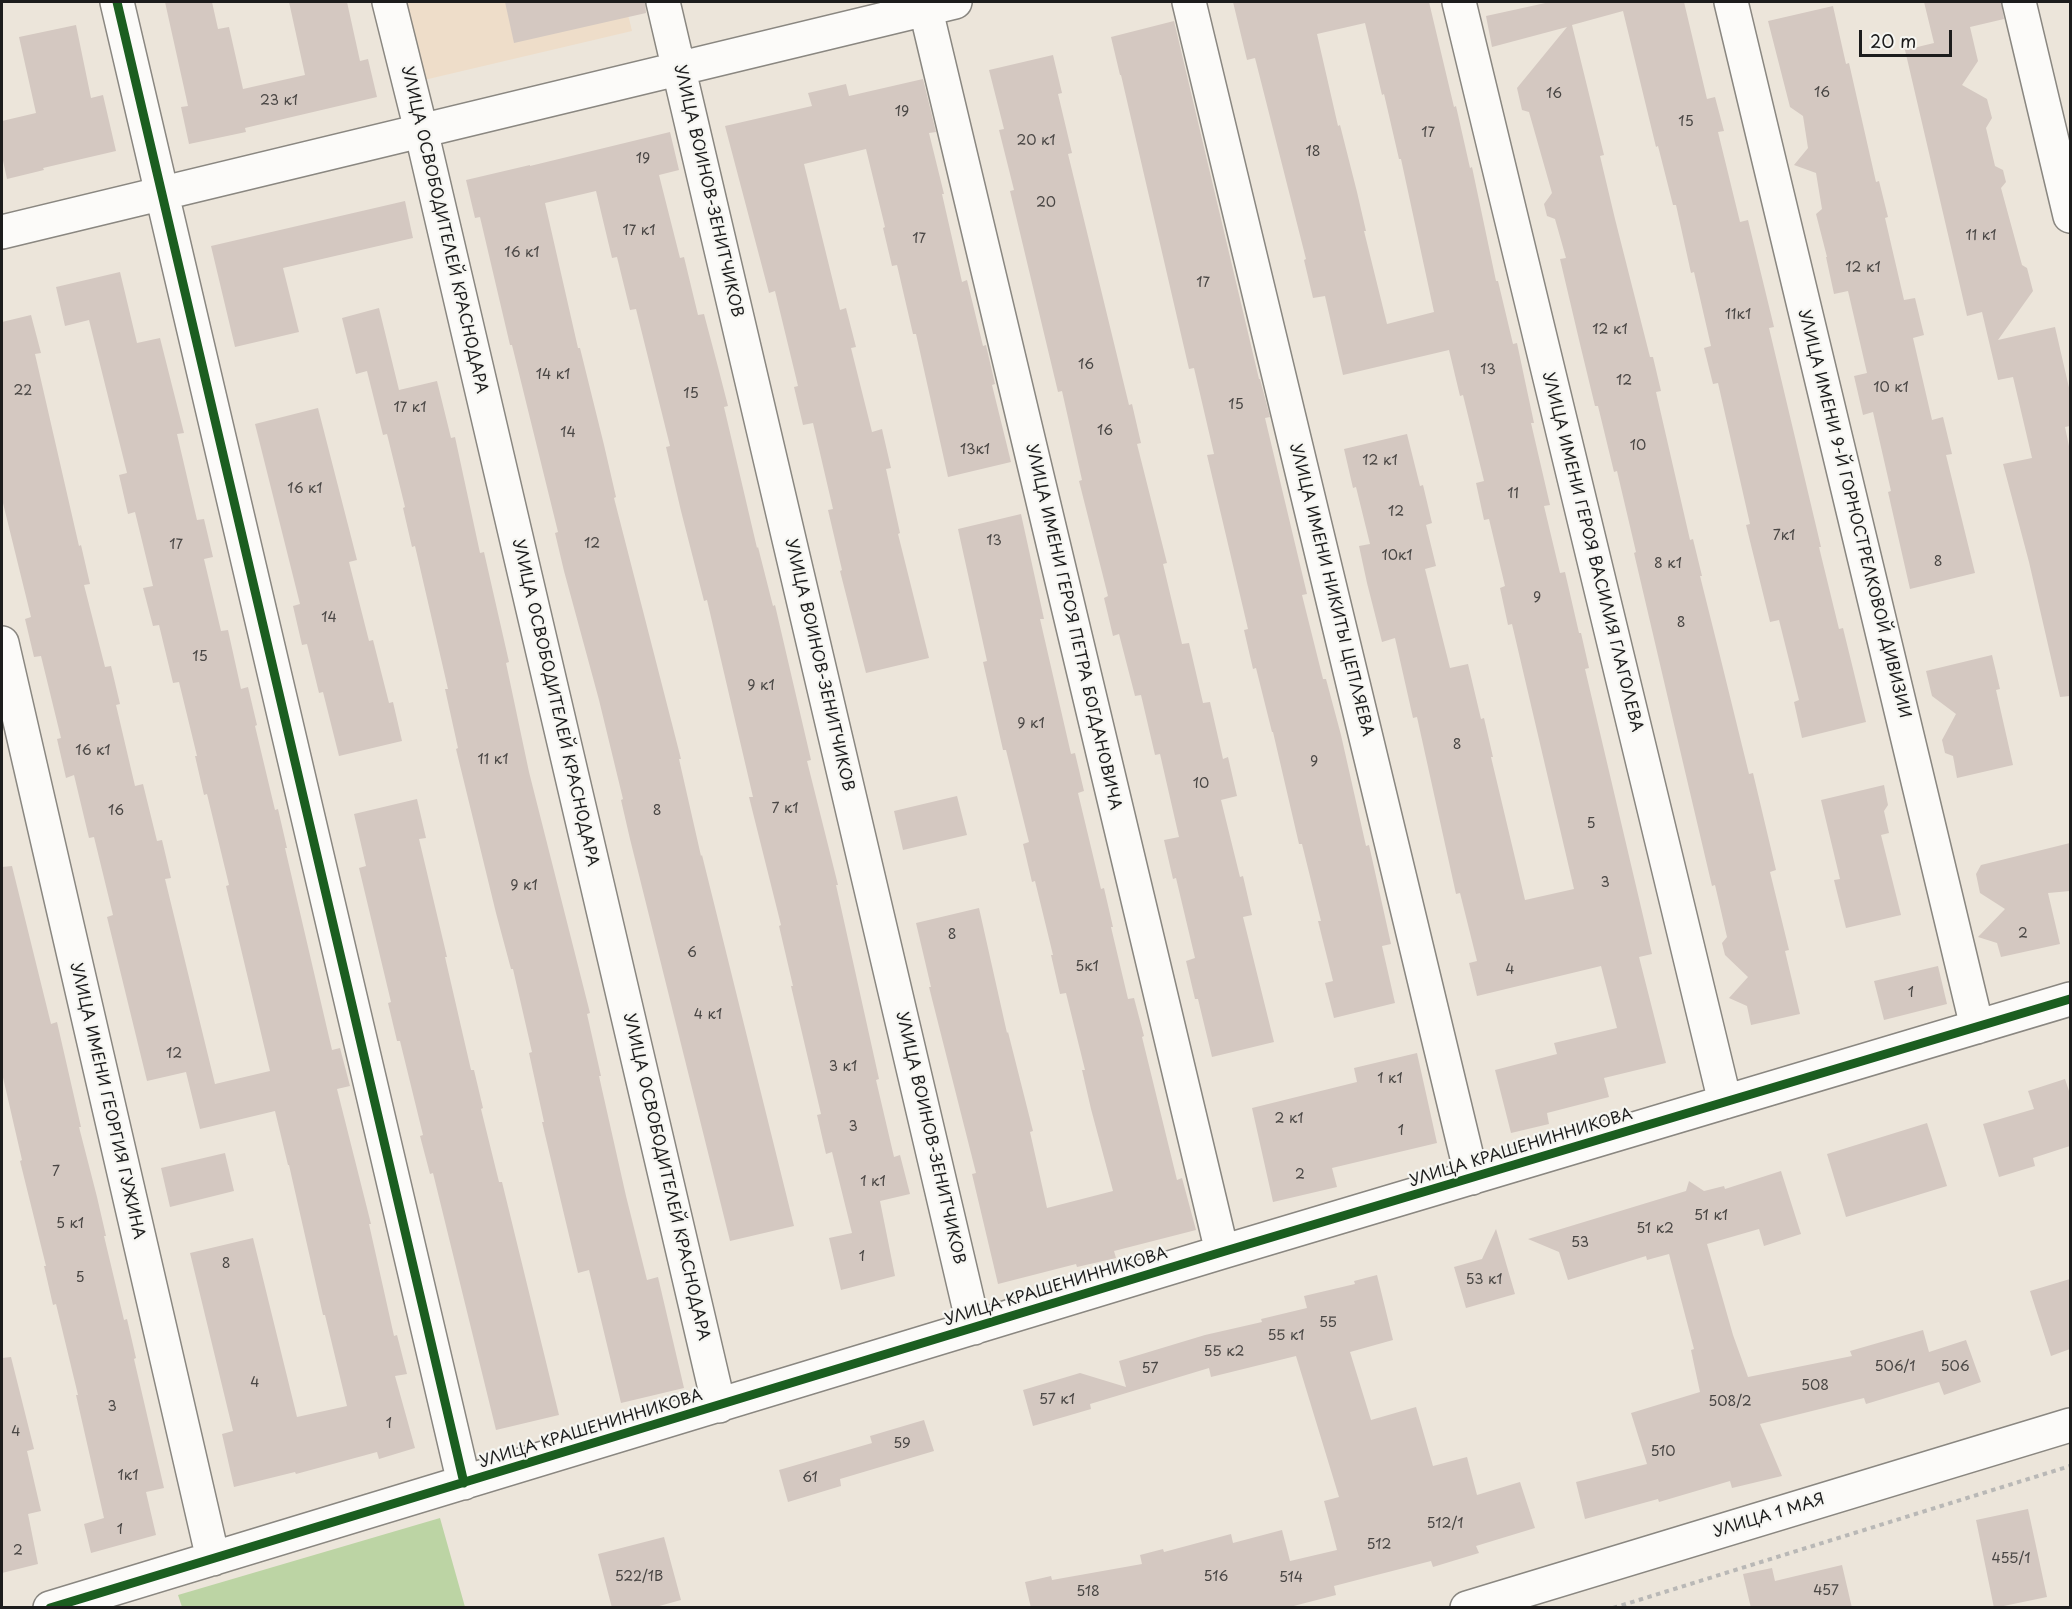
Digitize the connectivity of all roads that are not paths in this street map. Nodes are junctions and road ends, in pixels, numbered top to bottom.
1 (117, 2) edge
2 (389, 2) edge
3 (663, 2) edge
4 (1189, 2) edge
5 (1459, 2) edge
6 (1731, 2) edge
7 (2019, 2) edge
8 (935, 4) edge
9 (679, 68) junction
10 (421, 130) junction
11 (162, 193) junction
12 (2070, 216) edge
13 (2, 232) edge
14 (2, 643) edge
15 (2070, 999) edge
16 (1977, 1027) junction
17 (1725, 1102) junction
18 (1472, 1178) junction
19 (1222, 1252) junction
20 (974, 1328) junction
21 (719, 1406) junction
22 (2070, 1425) edge
23 (464, 1483) junction
24 (213, 1559) junction
25 (50, 1608) edge
26 (1467, 1608) edge

1 - 11 street
2 - 10 street, УЛИЦА ОСВОБОДИТЕЛЕЙ КРАСНОДАРА
3 - 9 street, УЛИЦА ВОИНОВ-ЗЕНИТЧИКОВ
4 - 18 street, УЛИЦА ИМЕНИ НИКИТЫ ЦЕПЛЯЕВА
5 - 17 street, УЛИЦА ИМЕНИ ГЕРОЯ ВАСИЛИЯ ГЛАГОЛЕВА
6 - 16 street, УЛИЦА ИМЕНИ 9-Й ГОРНОСТРЕЛКОВОЙ ДИВИЗИИ
7 - 12 street
8 - 9 street
8 - 19 street, УЛИЦА ИМЕНИ ГЕРОЯ ПЕТРА БОГДАНОВИЧА
9 - 10 street
9 - 20 street, УЛИЦА ВОИНОВ-ЗЕНИТЧИКОВ
10 - 11 street
10 - 21 street, УЛИЦА ОСВОБОДИТЕЛЕЙ КРАСНОДАРА
11 - 13 street
11 - 23 street
14 - 24 street, УЛИЦА ИМЕНИ ГЕОРГИЯ ГУЖИНА
15 - 16 street, УЛИЦА КРАШЕНИННИКОВА
16 - 17 street, УЛИЦА КРАШЕНИННИКОВА
17 - 18 street, УЛИЦА КРАШЕНИННИКОВА
18 - 19 street, УЛИЦА КРАШЕНИННИКОВА
19 - 20 street, УЛИЦА КРАШЕНИННИКОВА
20 - 21 street, УЛИЦА КРАШЕНИННИКОВА
21 - 23 street, УЛИЦА КРАШЕНИННИКОВА
22 - 26 street, УЛИЦА 1 МАЯ
23 - 24 street, УЛИЦА КРАШЕНИННИКОВА
24 - 25 street, УЛИЦА КРАШЕНИННИКОВА

